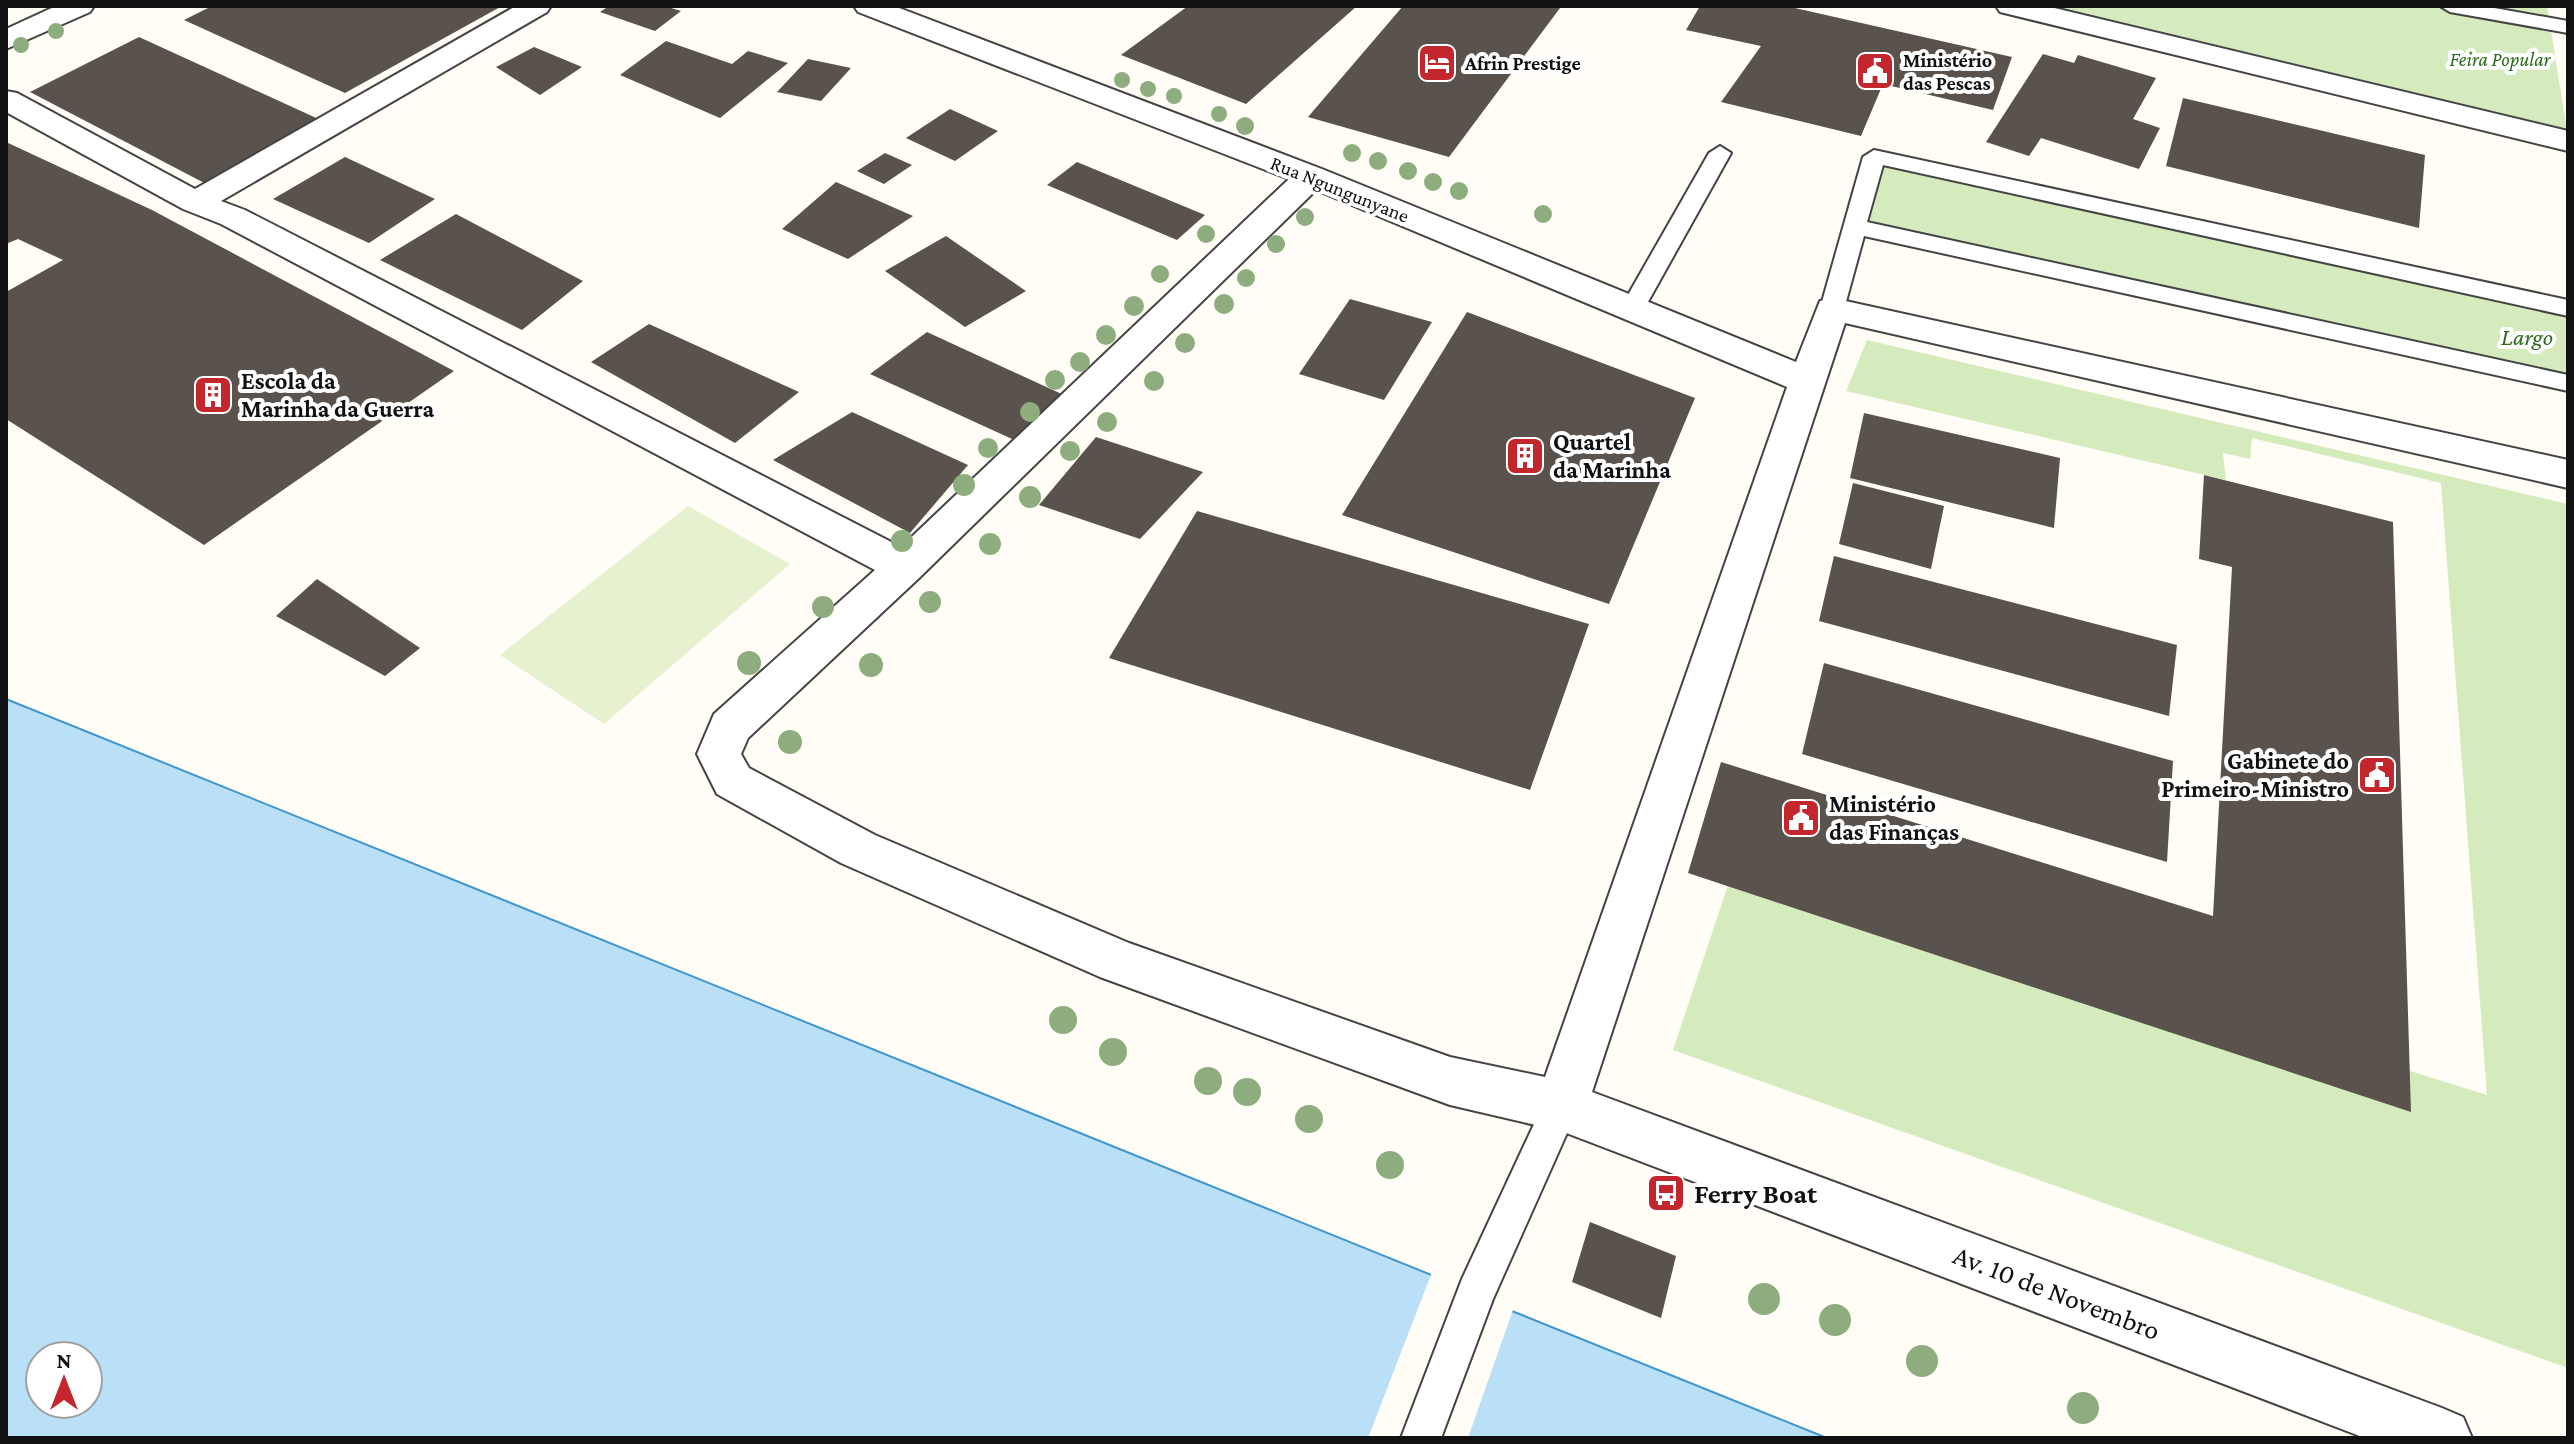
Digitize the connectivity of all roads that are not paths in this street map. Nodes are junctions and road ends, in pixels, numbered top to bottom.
1 (80, 6) edge
2 (537, 6) edge
3 (868, 6) edge
4 (2010, 6) edge
5 (2450, 6) edge
6 (2568, 27) edge
7 (6, 40) edge
8 (6, 100) edge
9 (2568, 141) edge
10 (1720, 153) dead end
11 (1311, 176) junction
12 (195, 202) junction
13 (1856, 227) junction
14 (2568, 308) edge
15 (1632, 309) junction
16 (1832, 309) junction
17 (1808, 381) junction
18 (2568, 383) edge
19 (2568, 474) edge
20 (905, 567) junction
21 (1561, 1106) junction
22 (1421, 1438) edge
23 (2442, 1438) edge

1 - 7 street
2 - 12 street
3 - 11 street, Rua Ngungunyane
4 - 9 street
5 - 6 lane
8 - 12 street
10 - 15 lane
11 - 15 street, Rua Ngungunyane
11 - 20 street, Av. 10 de Novembro
12 - 20 street
13 - 14 lane
13 - 16 lane
13 - 18 lane
15 - 17 street, Rua Ngungunyane
16 - 17 street
16 - 19 street
17 - 21 street
20 - 21 street, Av. 10 de Novembro
21 - 22 lane
21 - 23 street, Av. 10 de Novembro

